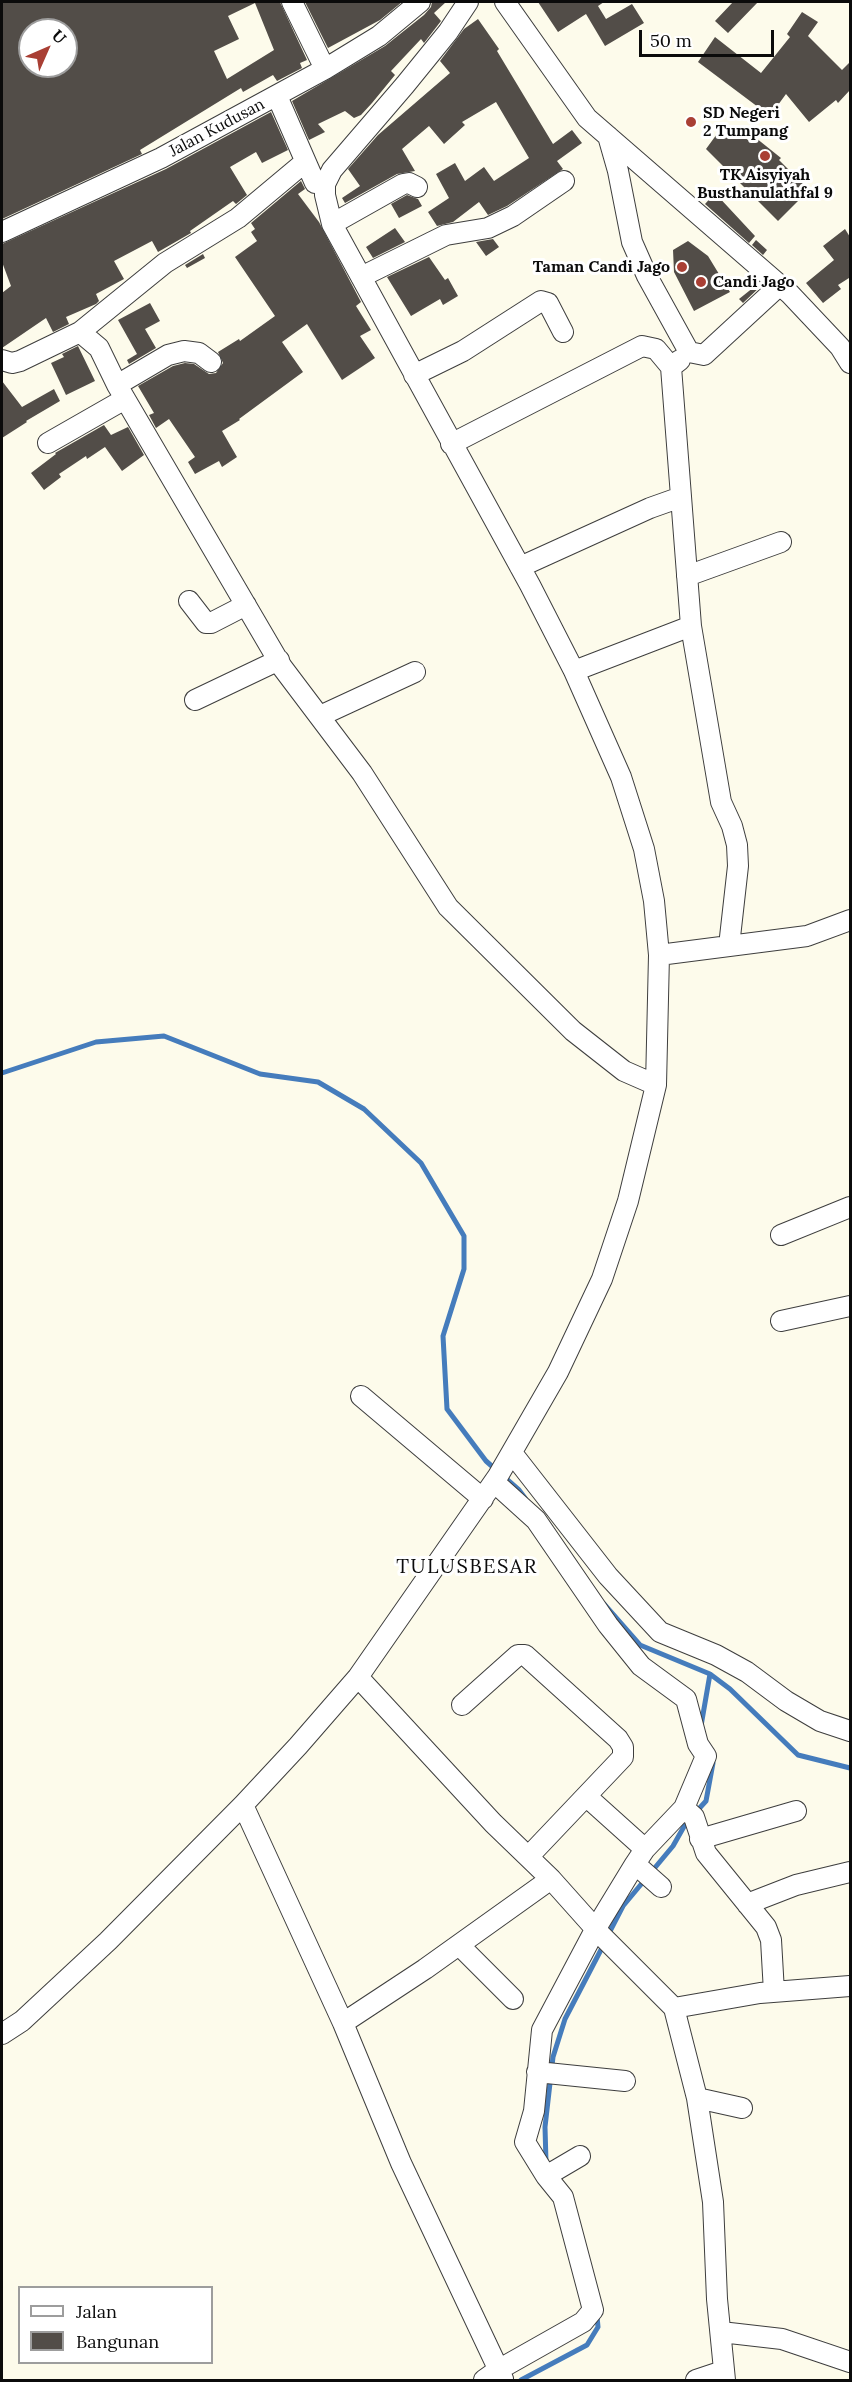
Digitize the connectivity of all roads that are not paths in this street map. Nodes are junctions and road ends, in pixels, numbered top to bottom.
1 (292, 2) edge
2 (420, 2) edge
3 (468, 2) edge
4 (506, 2) edge
5 (325, 69) junction
6 (277, 96) junction
7 (608, 136) junction
8 (305, 162) junction
9 (564, 181) dead end
10 (315, 183) dead end
11 (417, 187) dead end
12 (332, 224) junction
13 (2, 232) edge
14 (361, 278) junction
15 (780, 285) junction
16 (80, 332) junction
17 (562, 332) dead end
18 (847, 349) edge
19 (689, 352) junction
20 (2, 360) edge
21 (211, 362) dead end
22 (671, 367) junction
23 (414, 375) junction
24 (121, 392) junction
25 (48, 443) dead end
26 (451, 444) junction
27 (681, 497) junction
28 (781, 542) dead end
29 (520, 567) junction
30 (687, 576) junction
31 (189, 601) dead end
32 (246, 605) junction
33 (691, 626) junction
34 (279, 660) junction
35 (574, 671) junction
36 (415, 672) dead end
37 (195, 700) dead end
38 (320, 716) junction
39 (850, 920) edge
40 (729, 946) junction
41 (659, 955) junction
42 (656, 1085) junction
43 (850, 1207) edge
44 (781, 1235) dead end
45 (850, 1306) edge
46 (781, 1321) dead end
47 (361, 1396) dead end
48 (502, 1470) junction
49 (483, 1499) junction
50 (358, 1677) junction
51 (462, 1705) dead end
52 (850, 1731) edge
53 (586, 1796) junction
54 (243, 1805) junction
55 (796, 1811) dead end
56 (688, 1812) junction
57 (700, 1839) junction
58 (528, 1856) junction
59 (646, 1869) junction
60 (850, 1872) edge
61 (551, 1879) junction
62 (747, 1904) junction
63 (603, 1936) junction
64 (459, 1945) junction
65 (850, 1986) edge
66 (774, 1992) junction
67 (513, 1999) dead end
68 (674, 2008) junction
69 (343, 2023) junction
70 (2, 2034) edge
71 (547, 2073) junction
72 (625, 2081) dead end
73 (697, 2098) junction
74 (741, 2108) dead end
75 (580, 2156) dead end
76 (551, 2173) junction
77 (721, 2332) junction
78 (850, 2362) edge
79 (724, 2376) edge
80 (495, 2377) edge
81 (696, 2380) edge

1 - 5 street
2 - 5 street, Jalan Kudusan
3 - 12 street
4 - 7 street
5 - 6 street, Jalan Kudusan
6 - 8 street
6 - 13 street, Jalan Kudusan
7 - 15 street
7 - 19 street
8 - 10 street
8 - 16 street
9 - 14 street
11 - 12 street
12 - 14 street
14 - 23 street
15 - 18 street
15 - 19 street
16 - 20 street
16 - 24 street
17 - 23 street
19 - 22 street
21 - 24 street
22 - 26 street
22 - 27 street
23 - 26 street
24 - 25 street
24 - 32 street
26 - 29 street
27 - 29 street
27 - 30 street
28 - 30 street
29 - 35 street
30 - 33 street
31 - 32 street
32 - 34 street
33 - 35 street
33 - 40 street
34 - 37 street
34 - 38 street
35 - 41 street
36 - 38 street
38 - 42 street
39 - 40 street
40 - 41 street
41 - 42 street
42 - 48 street
43 - 44 street
45 - 46 street
47 - 49 street
48 - 49 street
48 - 52 street
48 - 56 street
49 - 50 street
50 - 54 street
50 - 58 street
51 - 53 street
53 - 58 street
53 - 59 street
54 - 69 street
54 - 70 street
55 - 57 street
56 - 57 street
56 - 59 street
57 - 62 street
58 - 61 street
59 - 63 street
60 - 62 street
61 - 63 street
61 - 64 street
62 - 66 street
63 - 68 street
63 - 71 street
64 - 67 street
64 - 69 street
65 - 66 street
66 - 68 street
68 - 73 street
69 - 80 street
71 - 72 street
71 - 76 street
73 - 74 street
73 - 77 street
75 - 76 street
76 - 80 street
77 - 78 street
77 - 79 street
79 - 81 street

